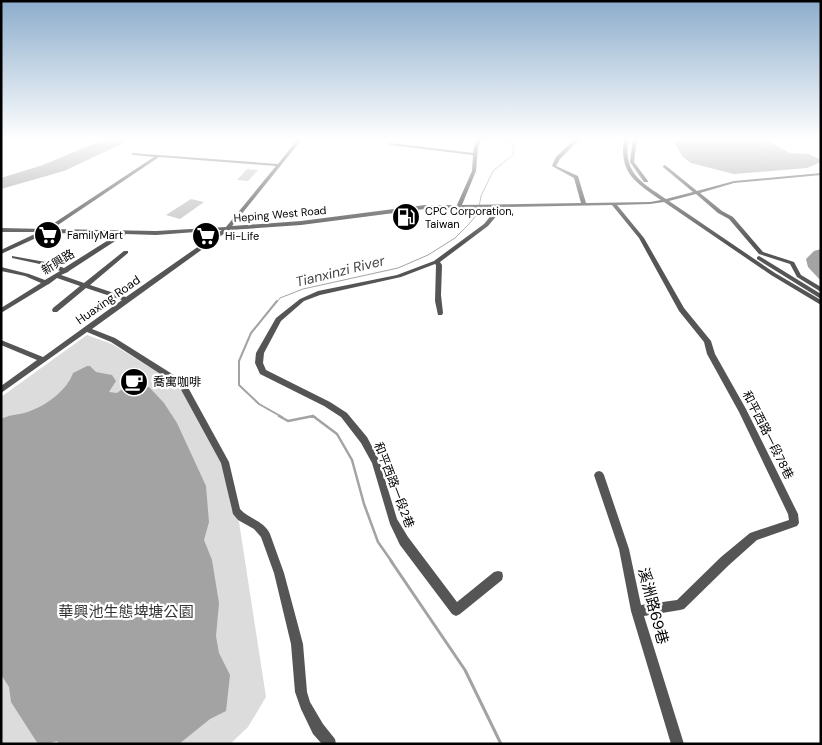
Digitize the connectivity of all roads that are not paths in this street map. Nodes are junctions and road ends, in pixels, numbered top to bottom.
1 (131, 174) edge
2 (271, 174) edge
3 (473, 174) edge
4 (570, 174) edge
5 (633, 174) edge
6 (641, 174) edge
7 (674, 174) edge
8 (821, 174) edge
9 (697, 192) junction
10 (668, 200) junction
11 (584, 204) junction
12 (614, 204) junction
13 (458, 205) junction
14 (503, 205) junction
15 (228, 228) junction
16 (1, 230) edge
17 (46, 231) junction
18 (125, 232) junction
19 (1, 252) edge
20 (126, 252) dead end
21 (14, 257) dead end
22 (436, 262) junction
23 (1, 269) edge
24 (66, 271) junction
25 (57, 276) junction
26 (46, 283) junction
27 (86, 286) junction
28 (821, 290) edge
29 (821, 297) edge
30 (128, 300) junction
31 (821, 303) edge
32 (1, 310) edge
33 (55, 310) dead end
34 (440, 313) dead end
35 (86, 329) junction
36 (1, 342) edge
37 (44, 360) junction
38 (1, 390) edge
39 (599, 475) dead end
40 (498, 576) dead end
41 (637, 611) junction
42 (330, 744) edge
43 (678, 744) edge

1 - 17 street
2 - 15 street, Huaxing Road
3 - 13 street
4 - 11 street
5 - 10 street
6 - 10 street
7 - 9 street
8 - 9 street, Heping West Road
9 - 10 street, Heping West Road
9 - 28 street
10 - 12 street, Heping West Road
10 - 29 street
10 - 31 street
11 - 12 street, Heping West Road
11 - 14 street, Heping West Road
12 - 41 street, 和平西路一段78巷
13 - 14 street, Heping West Road
13 - 15 street, Heping West Road
14 - 22 street, 和平西路一段2巷
15 - 18 street, Heping West Road
15 - 30 street, Huaxing Road
16 - 17 street, Heping West Road
17 - 18 street, Heping West Road
17 - 19 street
18 - 24 street, 新興路
20 - 27 street
21 - 24 street
22 - 34 street
22 - 40 street, 和平西路一段2巷
23 - 26 street
24 - 25 street, 新興路
25 - 26 street, 新興路
25 - 27 street
26 - 32 street, 新興路
27 - 30 street
27 - 33 street
30 - 35 street, Huaxing Road
35 - 37 street, Huaxing Road
35 - 42 street
36 - 37 street
37 - 38 street, Huaxing Road
39 - 41 street, 溪洲路69巷
41 - 43 street, 溪洲路69巷

